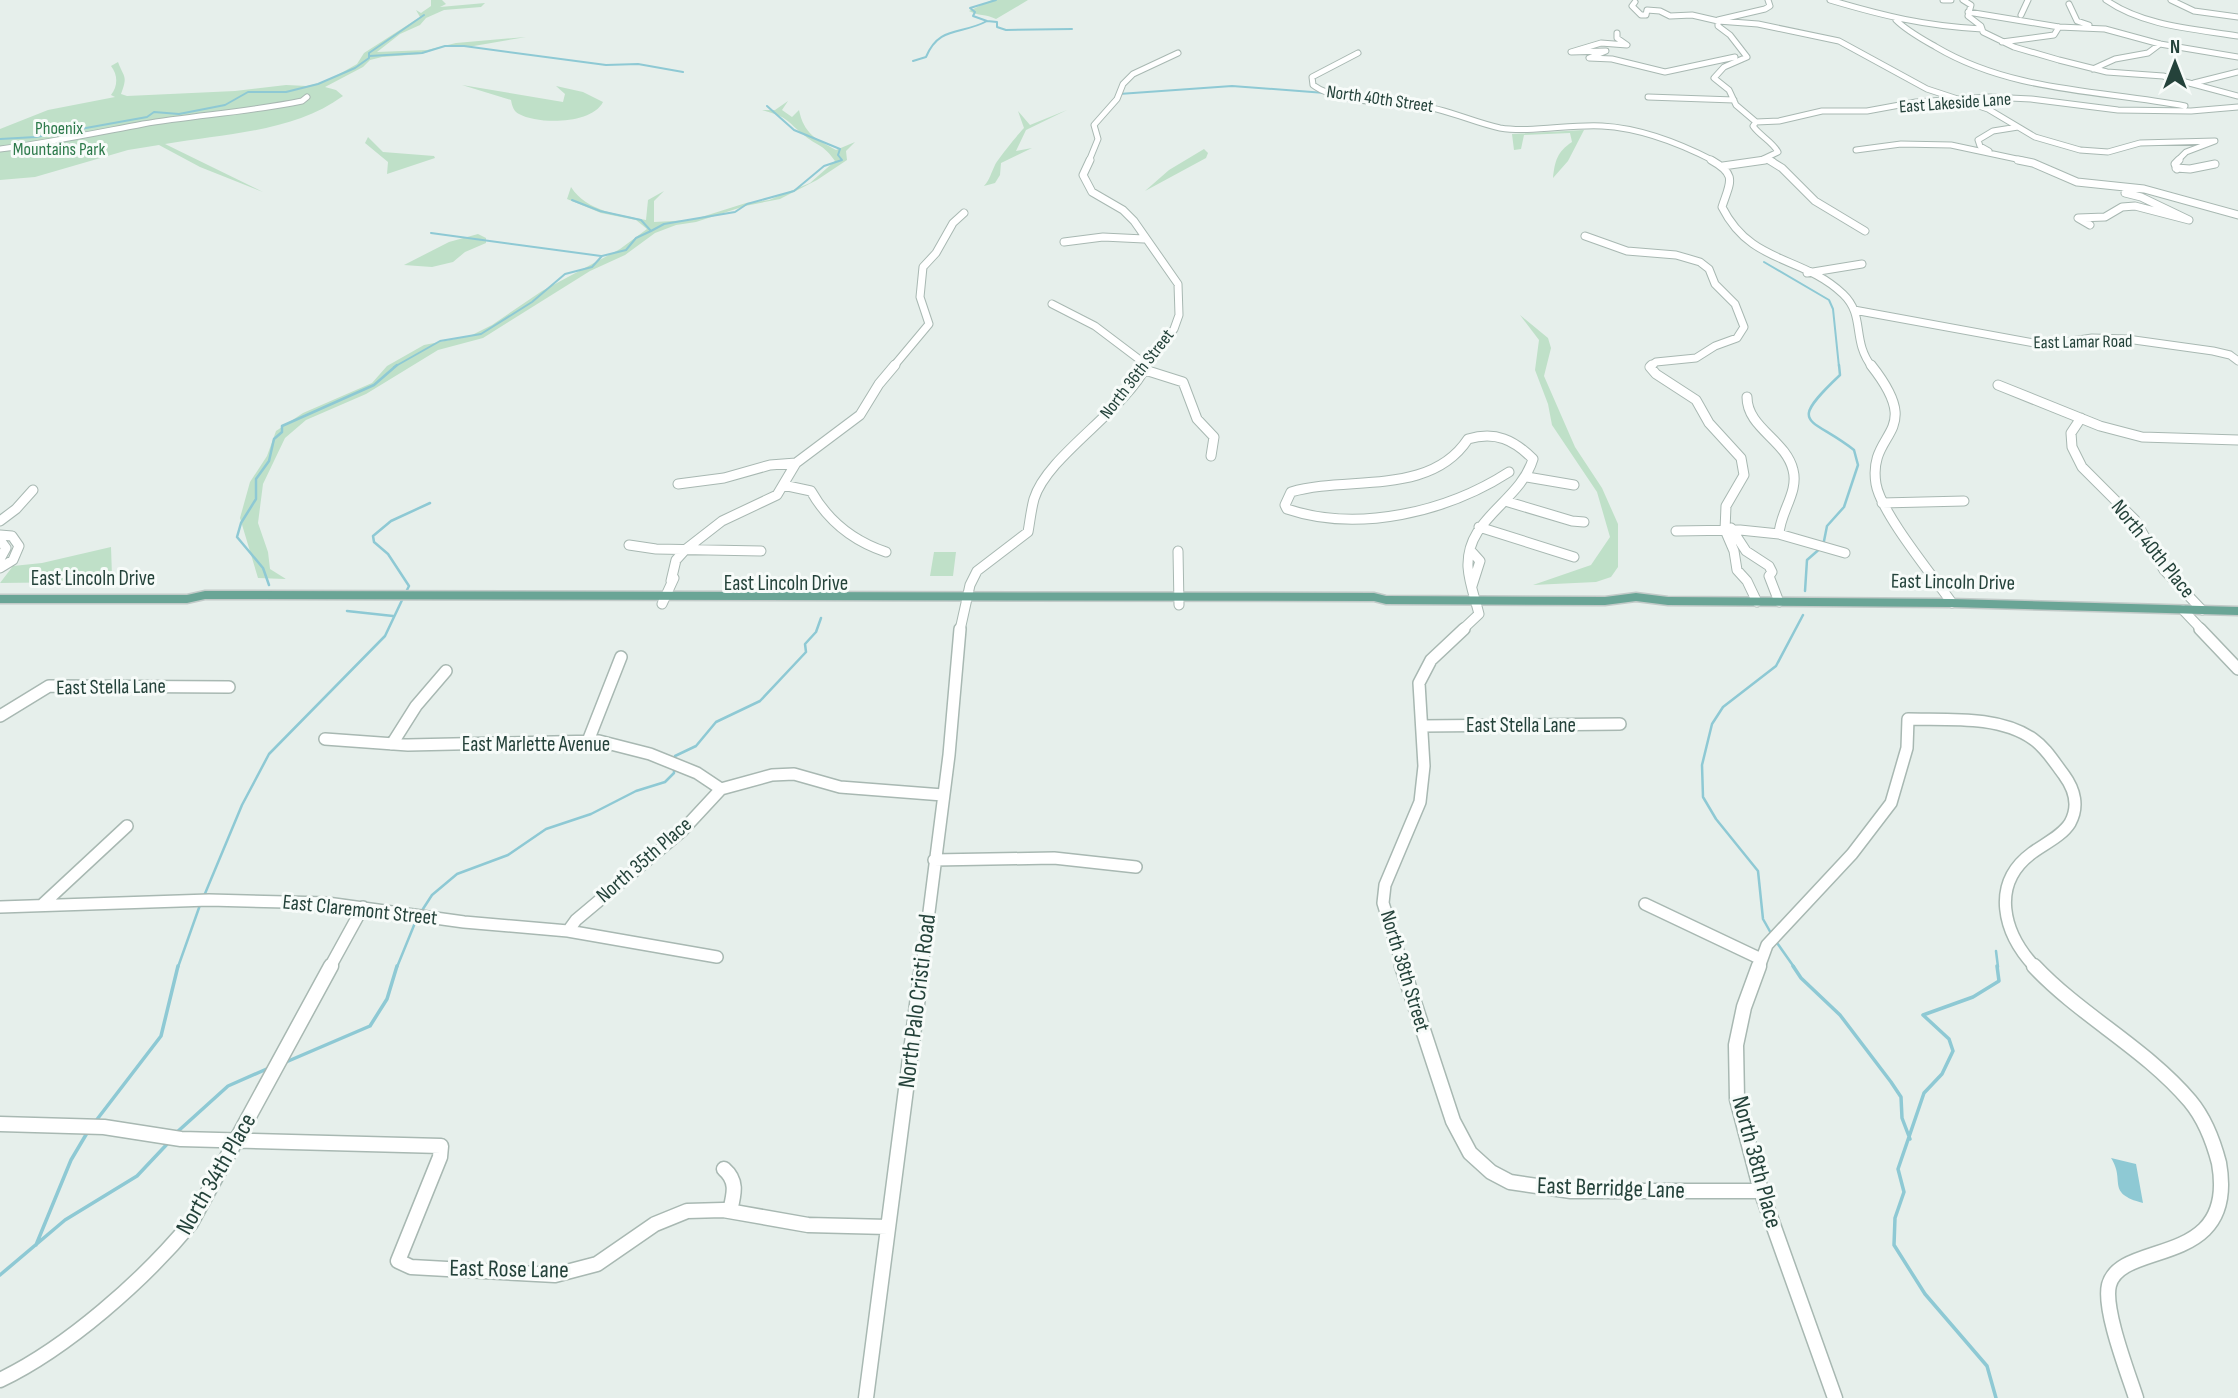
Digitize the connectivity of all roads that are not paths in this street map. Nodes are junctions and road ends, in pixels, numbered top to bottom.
1 (1768, 0) edge
2 (1830, 0) edge
3 (1943, 0) edge
4 (1951, 0) edge
5 (1963, 0) edge
6 (2028, 0) edge
7 (2106, 0) edge
8 (2171, 0) edge
9 (1635, 2) dead end
10 (2069, 4) dead end
11 (1968, 12) junction
12 (2238, 17) edge
13 (2023, 18) junction
14 (1896, 20) junction
15 (1718, 21) junction
16 (2059, 27) junction
17 (1982, 29) junction
18 (2105, 29) junction
19 (1618, 33) dead end
20 (2236, 34) edge
21 (2002, 42) junction
22 (2160, 44) junction
23 (1178, 53) dead end
24 (1358, 53) dead end
25 (1748, 55) junction
26 (2238, 57) edge
27 (2093, 69) junction
28 (2238, 72) edge
29 (2194, 83) junction
30 (2238, 96) edge
31 (1648, 97) dead end
32 (1734, 100) junction
33 (1959, 100) junction
34 (271, 107) junction
35 (2238, 107) edge
36 (2201, 110) junction
37 (1756, 122) junction
38 (2020, 127) junction
39 (0, 149) edge
40 (1856, 150) dead end
41 (1994, 154) junction
42 (1768, 159) junction
43 (2215, 164) dead end
44 (1723, 166) junction
45 (2090, 185) junction
46 (964, 213) dead end
47 (2238, 215) edge
48 (2090, 225) dead end
49 (1865, 231) dead end
50 (1585, 236) dead end
51 (1144, 239) junction
52 (1064, 242) dead end
53 (1862, 264) dead end
54 (1807, 273) junction
55 (1052, 304) dead end
56 (1854, 310) junction
57 (2234, 354) edge
58 (2238, 361) edge
59 (1146, 366) junction
60 (1998, 385) dead end
61 (1747, 397) dead end
62 (2081, 418) junction
63 (2238, 440) edge
64 (1211, 456) dead end
65 (796, 463) junction
66 (1509, 472) dead end
67 (1527, 477) junction
68 (1497, 482) junction
69 (678, 484) dead end
70 (783, 485) junction
71 (1574, 485) dead end
72 (33, 490) dead end
73 (1516, 491) junction
74 (1504, 501) junction
75 (1965, 501) dead end
76 (1882, 503) junction
77 (0, 521) edge
78 (1584, 522) dead end
79 (1479, 527) junction
80 (1728, 527) junction
81 (1676, 531) dead end
82 (1779, 534) junction
83 (1, 538) edge
84 (629, 545) dead end
85 (761, 551) dead end
86 (1178, 551) dead end
87 (886, 552) dead end
88 (684, 553) junction
89 (1475, 553) junction
90 (1845, 553) dead end
91 (1574, 557) dead end
92 (0, 559) edge
93 (0, 568) edge
94 (1742, 576) junction
95 (1769, 576) junction
96 (1474, 592) junction
97 (0, 599) edge
98 (664, 600) junction
99 (966, 600) junction
100 (1179, 601) junction
101 (1757, 601) junction
102 (1779, 601) junction
103 (1951, 603) junction
104 (2183, 610) junction
105 (2202, 610) junction
106 (2238, 611) edge
107 (621, 657) dead end
108 (2238, 669) edge
109 (446, 671) dead end
110 (229, 687) dead end
111 (0, 716) edge
112 (1619, 724) dead end
113 (1422, 726) junction
114 (325, 739) dead end
115 (587, 741) junction
116 (392, 744) junction
117 (721, 789) junction
118 (943, 795) junction
119 (127, 826) dead end
120 (934, 860) junction
121 (1136, 867) dead end
122 (1645, 904) dead end
123 (42, 905) junction
124 (0, 907) edge
125 (363, 907) junction
126 (568, 931) junction
127 (717, 957) dead end
128 (1761, 959) junction
129 (0, 1124) edge
130 (237, 1139) junction
131 (1470, 1153) joint
132 (724, 1169) dead end
133 (1761, 1191) junction
134 (730, 1211) junction
135 (888, 1227) junction
136 (0, 1380) edge
137 (866, 1398) edge
138 (1835, 1398) edge
139 (2136, 1398) edge

1 - 15 street
2 - 14 street
3 - 4 street
5 - 11 street
6 - 13 street
7 - 20 street
8 - 12 street
9 - 15 street
10 - 18 street
11 - 13 street
11 - 17 street
13 - 16 street
14 - 17 street
14 - 36 street
15 - 25 street
15 - 33 street
16 - 18 street
16 - 21 street
17 - 21 street
18 - 22 street
19 - 25 street
21 - 27 street
22 - 26 street
22 - 27 street
23 - 51 street, North 36th Street
24 - 44 street, North 40th Street
25 - 32 street
27 - 29 street
28 - 29 street
29 - 30 street
31 - 32 street
32 - 37 street
33 - 36 street, East Lakeside Lane
33 - 37 street, East Lakeside Lane
33 - 38 street
34 - 34 street
34 - 39 street
35 - 36 street, East Lakeside Lane
37 - 42 street
38 - 41 street
38 - 43 street
40 - 41 street
41 - 45 street
42 - 44 street
42 - 49 street
44 - 54 street
45 - 47 street
45 - 48 street
46 - 65 street
50 - 80 street
51 - 52 street
51 - 59 street, North 36th Street
53 - 54 street
54 - 56 street
55 - 59 street
56 - 57 street, East Lamar Road
56 - 76 street
57 - 58 street
59 - 64 street
59 - 99 street, North 36th Street
60 - 62 street
61 - 82 street
62 - 63 street
62 - 105 street, North 40th Place
65 - 69 street
65 - 70 street
66 - 68 street
67 - 68 street
67 - 71 street
67 - 73 street
68 - 73 street
70 - 87 street
70 - 88 street
72 - 77 street
73 - 74 street
74 - 78 street
74 - 79 street
75 - 76 street
76 - 103 street
79 - 89 street
79 - 91 street
80 - 81 street
80 - 82 street
80 - 94 street
80 - 95 street
82 - 90 street
83 - 92 street
83 - 93 street
84 - 88 street
85 - 88 street
86 - 100 street
88 - 98 street
89 - 96 street
89 - 96 street
94 - 95 street
94 - 101 street
95 - 102 street
96 - 100 main road, East Lincoln Drive
96 - 101 main road, East Lincoln Drive
96 - 113 street, North 38th Street
97 - 98 main road, East Lincoln Drive
98 - 99 main road, East Lincoln Drive
99 - 100 main road, East Lincoln Drive
99 - 118 street, North Palo Cristi Road
101 - 102 main road, East Lincoln Drive
102 - 103 main road, East Lincoln Drive
103 - 104 main road, East Lincoln Drive
104 - 105 main road, East Lincoln Drive
104 - 108 street, North 40th Place
105 - 106 main road, East Lincoln Drive
107 - 115 street
109 - 116 street
110 - 111 street, East Stella Lane
112 - 113 street, East Stella Lane
113 - 131 street, North 38th Street
114 - 116 street, East Marlette Avenue
115 - 116 street, East Marlette Avenue
115 - 117 street, East Marlette Avenue
117 - 118 street
117 - 126 street, North 35th Place
118 - 120 street, North Palo Cristi Road
119 - 123 street
120 - 121 street
120 - 135 street, North Palo Cristi Road
122 - 128 street
123 - 124 street, East Claremont Street
123 - 125 street, East Claremont Street
125 - 126 street, East Claremont Street
125 - 130 street, North 34th Place
126 - 127 street, East Claremont Street
128 - 133 street, North 38th Place
128 - 139 street, North 38th Place
129 - 130 street
130 - 134 street, East Rose Lane
130 - 136 street, North 34th Place
131 - 133 street, East Berridge Lane
132 - 134 street
133 - 138 street, North 38th Place
134 - 135 street, East Rose Lane
135 - 137 street, North Palo Cristi Road

